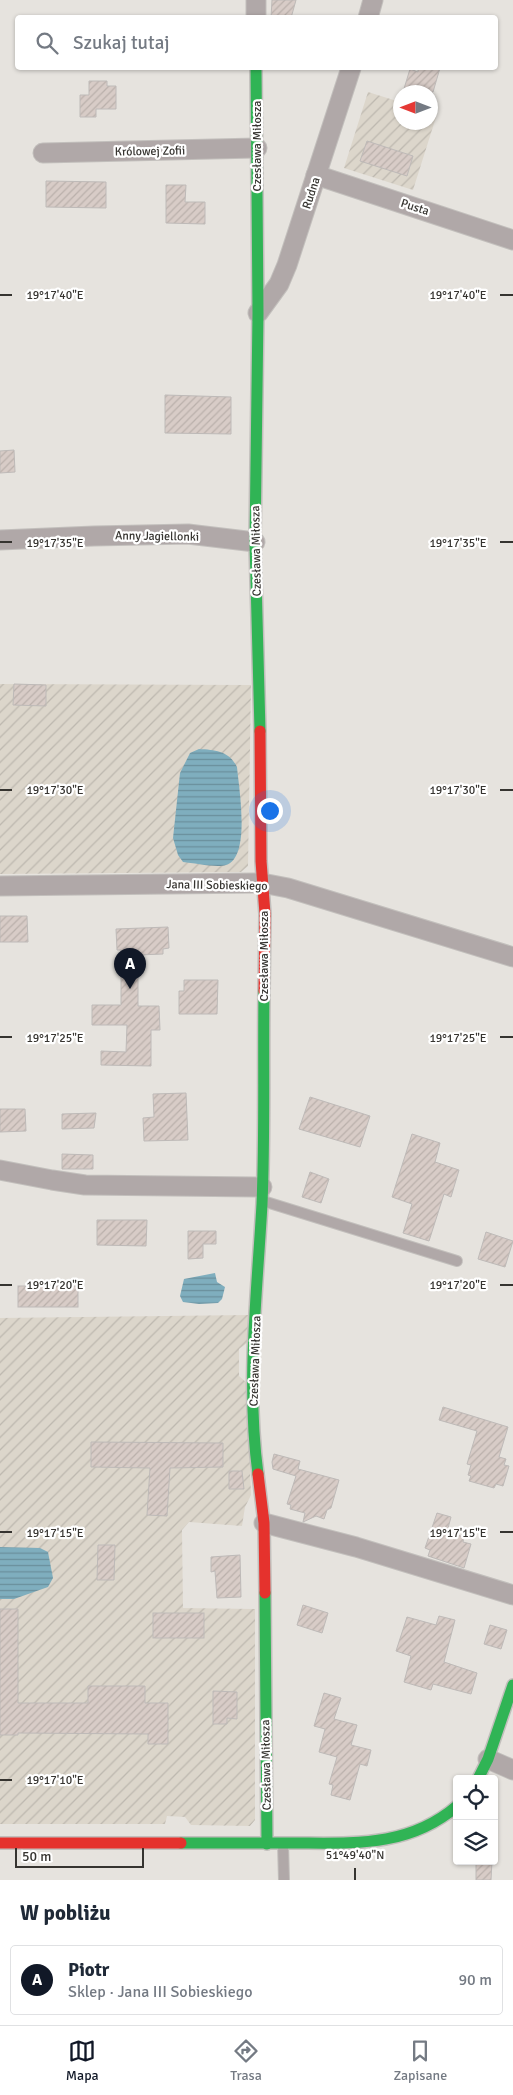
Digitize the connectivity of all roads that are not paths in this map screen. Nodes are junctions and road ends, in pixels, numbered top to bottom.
1 (256, 0) edge
2 (374, 0) edge
3 (256, 15) edge
4 (369, 15) edge
5 (256, 70) edge
6 (350, 70) edge
7 (257, 148) junction
8 (43, 152) dead end
9 (316, 175) junction
10 (513, 240) edge
11 (258, 313) junction
12 (0, 540) edge
13 (255, 542) junction
14 (262, 883) junction
15 (0, 886) edge
16 (513, 957) edge
17 (0, 1170) edge
18 (262, 1194) junction
19 (457, 1261) dead end
20 (264, 1523) junction
21 (513, 1596) edge
22 (513, 1684) edge
23 (488, 1759) junction
24 (513, 1770) edge
25 (480, 1775) edge
26 (453, 1809) edge
27 (0, 1843) edge
28 (283, 1843) junction
29 (267, 1844) junction
30 (284, 1880) edge

1 - 3 street
2 - 4 street
5 - 7 street, Czesława Miłosza
6 - 9 street, Rudna
7 - 8 street, Królowej Zofii
7 - 11 street, Czesława Miłosza
9 - 10 street, Pusta
9 - 11 street, Rudna
11 - 13 street, Czesława Miłosza
12 - 13 street, Anny Jagiellonki
13 - 14 street, Czesława Miłosza
14 - 15 street, Jana III Sobieskiego
14 - 16 street, Jana III Sobieskiego
14 - 18 street, Czesława Miłosza
17 - 18 street
18 - 19 lane
18 - 20 street, Czesława Miłosza
20 - 21 street
20 - 29 street, Czesława Miłosza
22 - 23 street
23 - 24 street
23 - 25 street
26 - 28 street
27 - 29 street
28 - 29 street
28 - 30 lane

